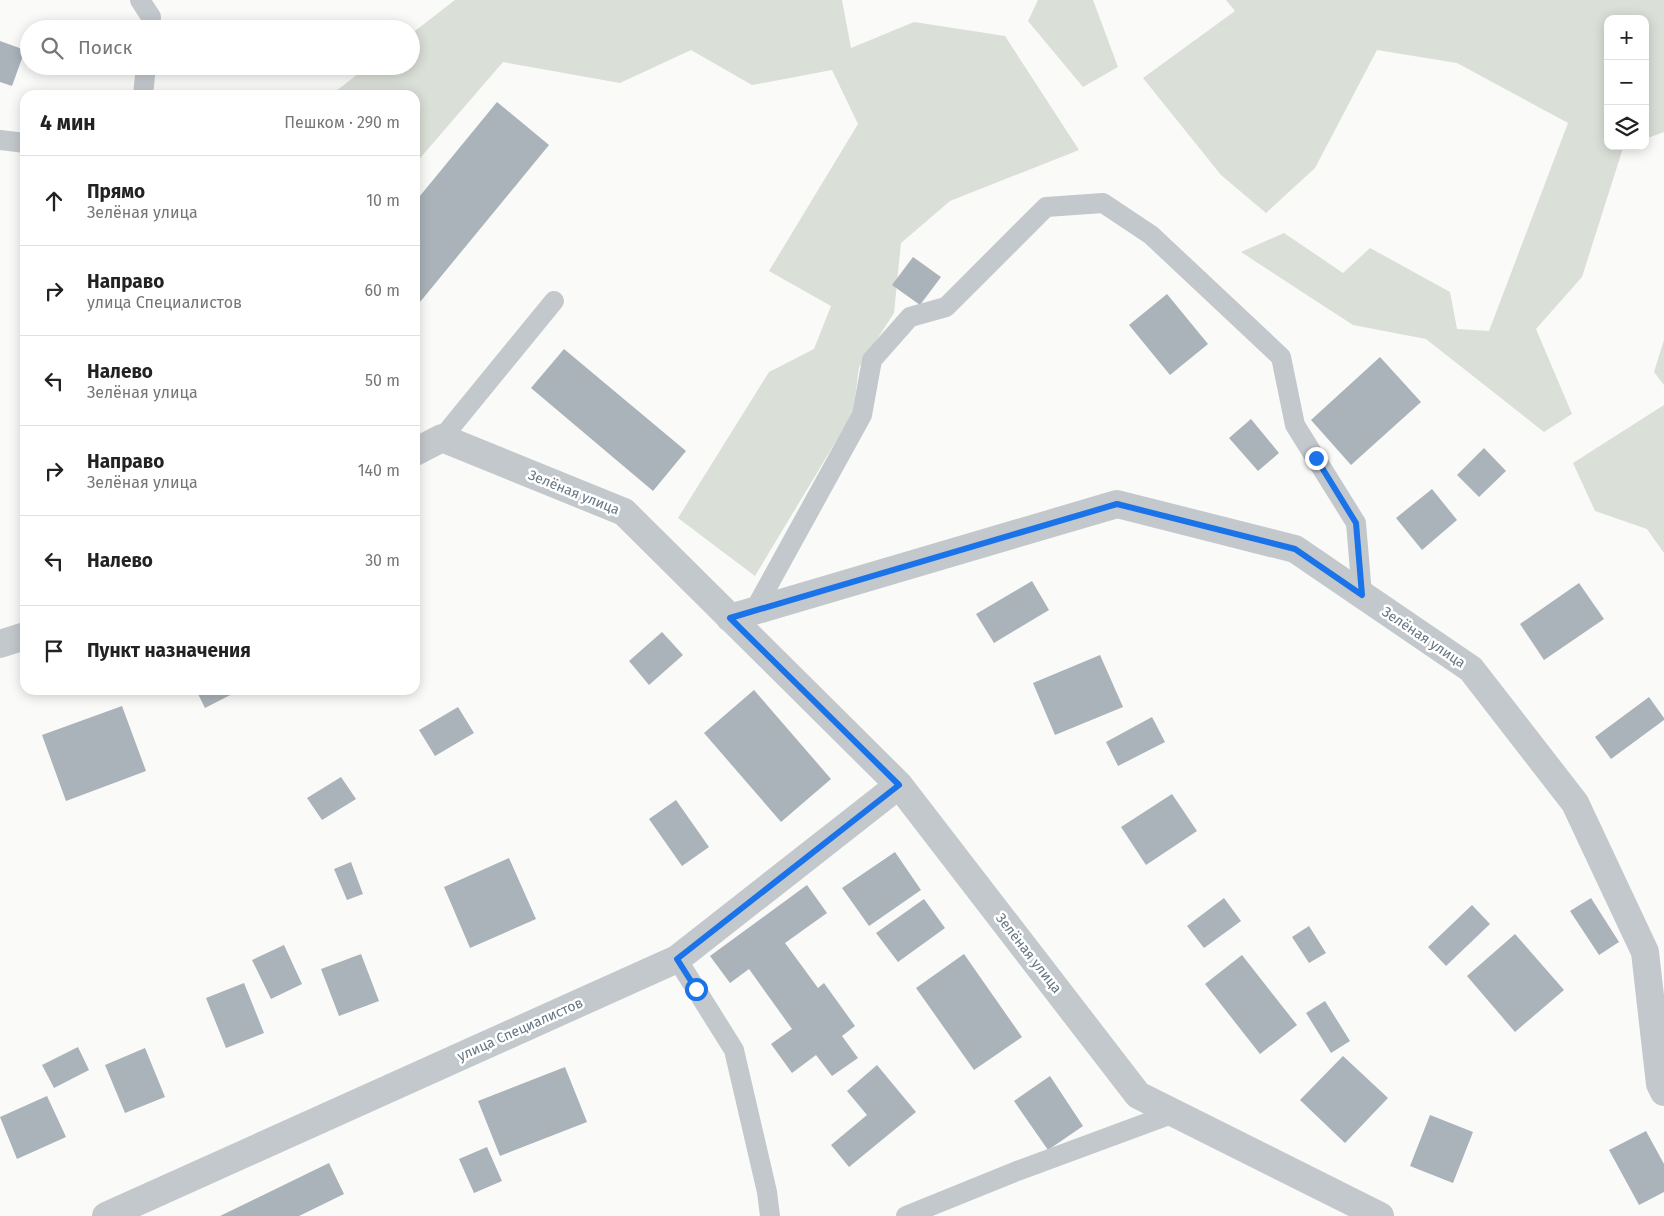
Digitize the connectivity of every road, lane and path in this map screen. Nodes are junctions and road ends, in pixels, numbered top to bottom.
1 (140, 0) edge
2 (152, 20) edge
3 (145, 75) edge
4 (144, 90) edge
5 (0, 140) edge
6 (20, 142) edge
7 (554, 301) dead end
8 (442, 438) junction
9 (420, 449) edge
10 (1362, 595) junction
11 (742, 615) junction
12 (20, 638) edge
13 (0, 644) edge
14 (899, 785) junction
15 (677, 959) junction
16 (1664, 1092) edge
17 (1174, 1113) junction
18 (106, 1216) edge
19 (770, 1216) edge
20 (906, 1216) edge
21 (1380, 1216) edge

1 - 2 lane
3 - 4 lane
5 - 6 lane
7 - 8 lane
8 - 9 street
8 - 11 street, Зелёная улица
10 - 11 street, Зелёная улица
10 - 11 lane
10 - 16 street, Зелёная улица
11 - 14 street, Зелёная улица
12 - 13 street
14 - 15 street, улица Специалистов
14 - 17 street, Зелёная улица
15 - 18 street, улица Специалистов
15 - 19 lane
17 - 20 lane
17 - 21 street, Зелёная улица

